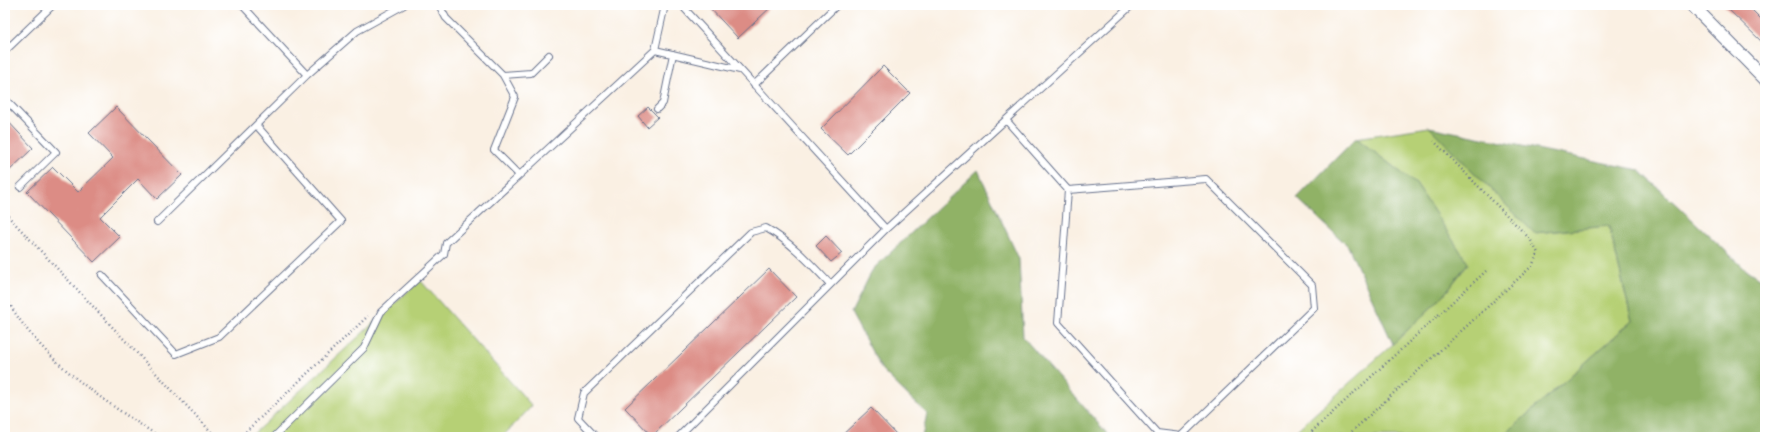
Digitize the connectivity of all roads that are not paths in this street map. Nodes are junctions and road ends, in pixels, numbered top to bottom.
1 (53, 5) edge
2 (242, 5) edge
3 (404, 5) edge
4 (439, 5) edge
5 (665, 5) edge
6 (684, 5) edge
7 (837, 5) edge
8 (1132, 5) edge
9 (1692, 5) edge
10 (5, 50) edge
11 (655, 50) junction
12 (673, 54) junction
13 (549, 55) dead end
14 (740, 70) junction
15 (307, 75) junction
16 (503, 75) junction
17 (1765, 79) edge
18 (754, 85) junction
19 (5, 99) edge
20 (657, 109) dead end
21 (1006, 120) junction
22 (257, 126) junction
23 (519, 176) junction
24 (20, 187) dead end
25 (1068, 190) junction
26 (156, 222) dead end
27 (886, 229) junction
28 (102, 275) dead end
29 (830, 284) junction
30 (274, 437) edge
31 (596, 437) edge
32 (678, 437) edge

1 - 10 lane
2 - 15 lane
3 - 15 lane
4 - 16 lane
5 - 11 lane
6 - 14 lane
7 - 18 lane
8 - 21 lane
9 - 17 street
11 - 12 lane
11 - 23 lane
12 - 14 lane
12 - 20 lane
13 - 16 lane
14 - 18 lane
15 - 22 lane
16 - 23 lane
18 - 27 lane
19 - 24 lane
21 - 25 lane
21 - 27 lane
22 - 26 lane
22 - 28 lane
23 - 30 lane
25 - 25 lane
27 - 29 lane
29 - 31 lane
29 - 32 lane

